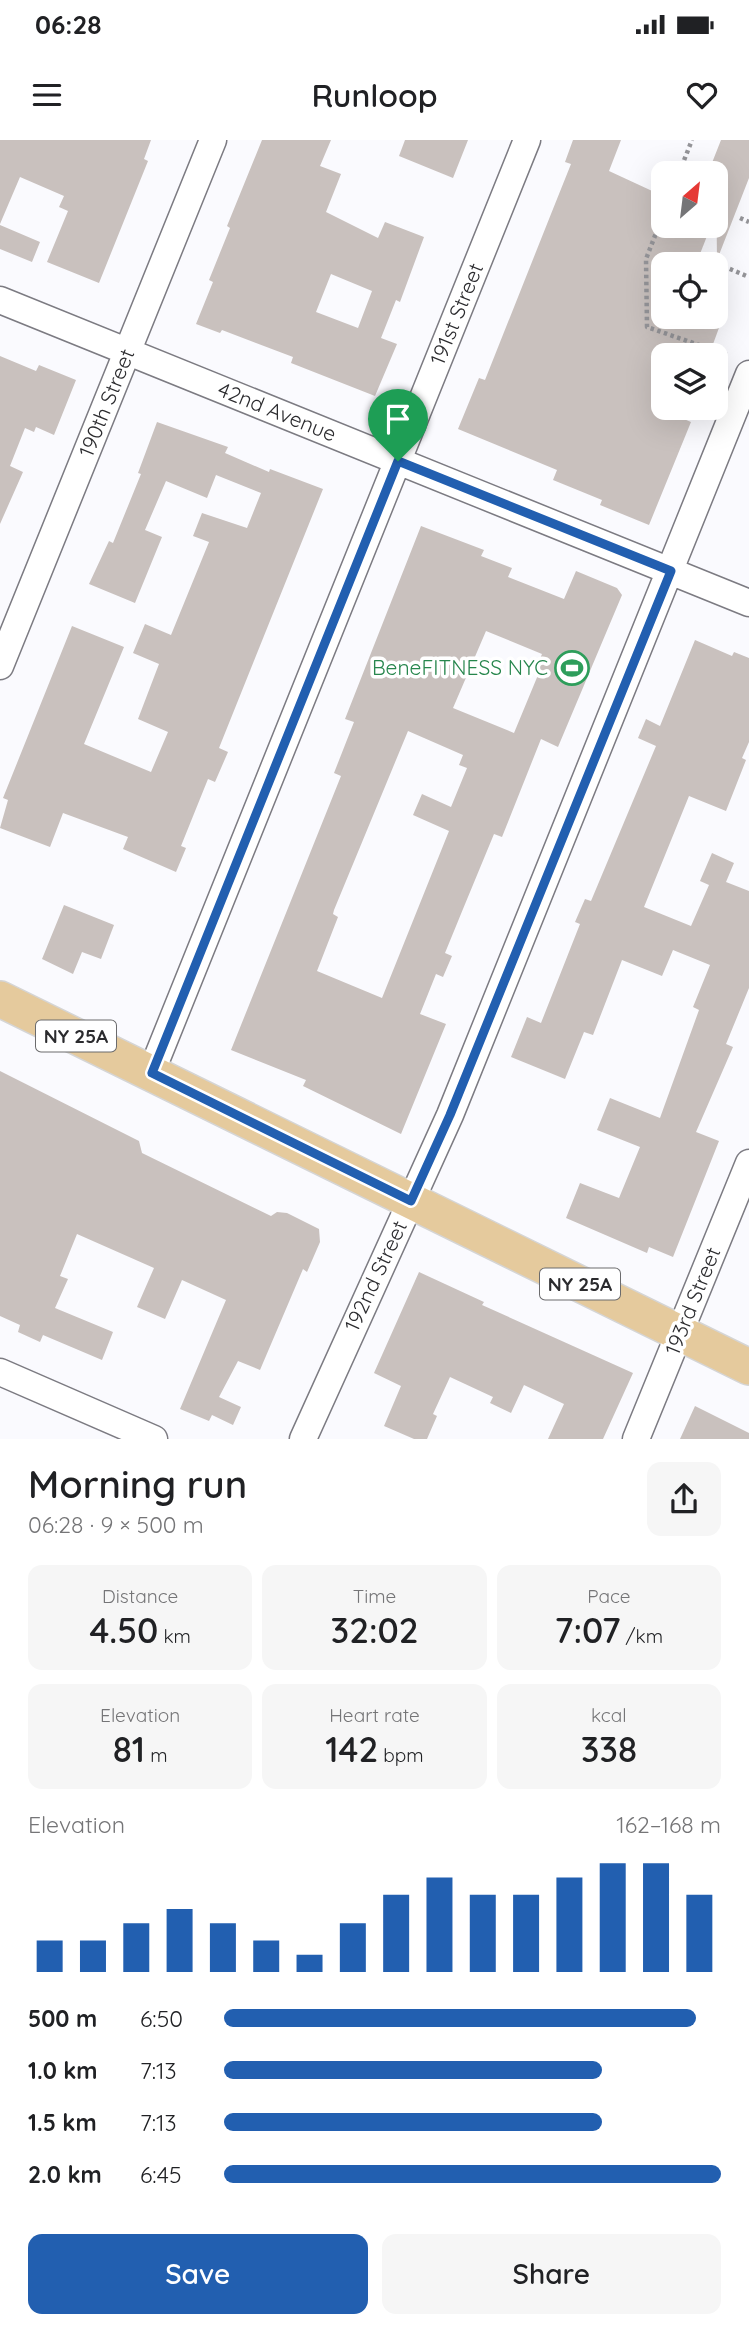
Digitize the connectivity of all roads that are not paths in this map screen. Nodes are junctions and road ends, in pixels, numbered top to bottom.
1 (213, 140) edge
2 (527, 140) edge
3 (0, 300) edge
4 (128, 352) junction
5 (749, 374) edge
6 (398, 461) junction
7 (671, 571) junction
8 (749, 603) edge
9 (0, 666) edge
10 (0, 999) edge
11 (152, 1073) junction
12 (749, 1163) edge
13 (411, 1201) junction
14 (681, 1334) junction
15 (749, 1367) edge
16 (0, 1372) edge
17 (153, 1439) edge
18 (303, 1439) edge
19 (636, 1439) edge

1 - 4 street, 190th Street
2 - 6 street, 191st Street
3 - 4 street, 42nd Avenue
4 - 6 street, 42nd Avenue
4 - 9 street, 190th Street
5 - 7 street, 192nd Street
6 - 7 street, 42nd Avenue
6 - 11 street, 191st Street
7 - 8 street, 42nd Avenue
7 - 13 street, 192nd Street
10 - 11 main road, NY 25A
11 - 13 main road, NY 25A
12 - 14 street, 193rd Street
13 - 14 main road, NY 25A
13 - 18 street, 192nd Street
14 - 15 main road, NY 25A
14 - 19 street, 193rd Street
16 - 17 street

